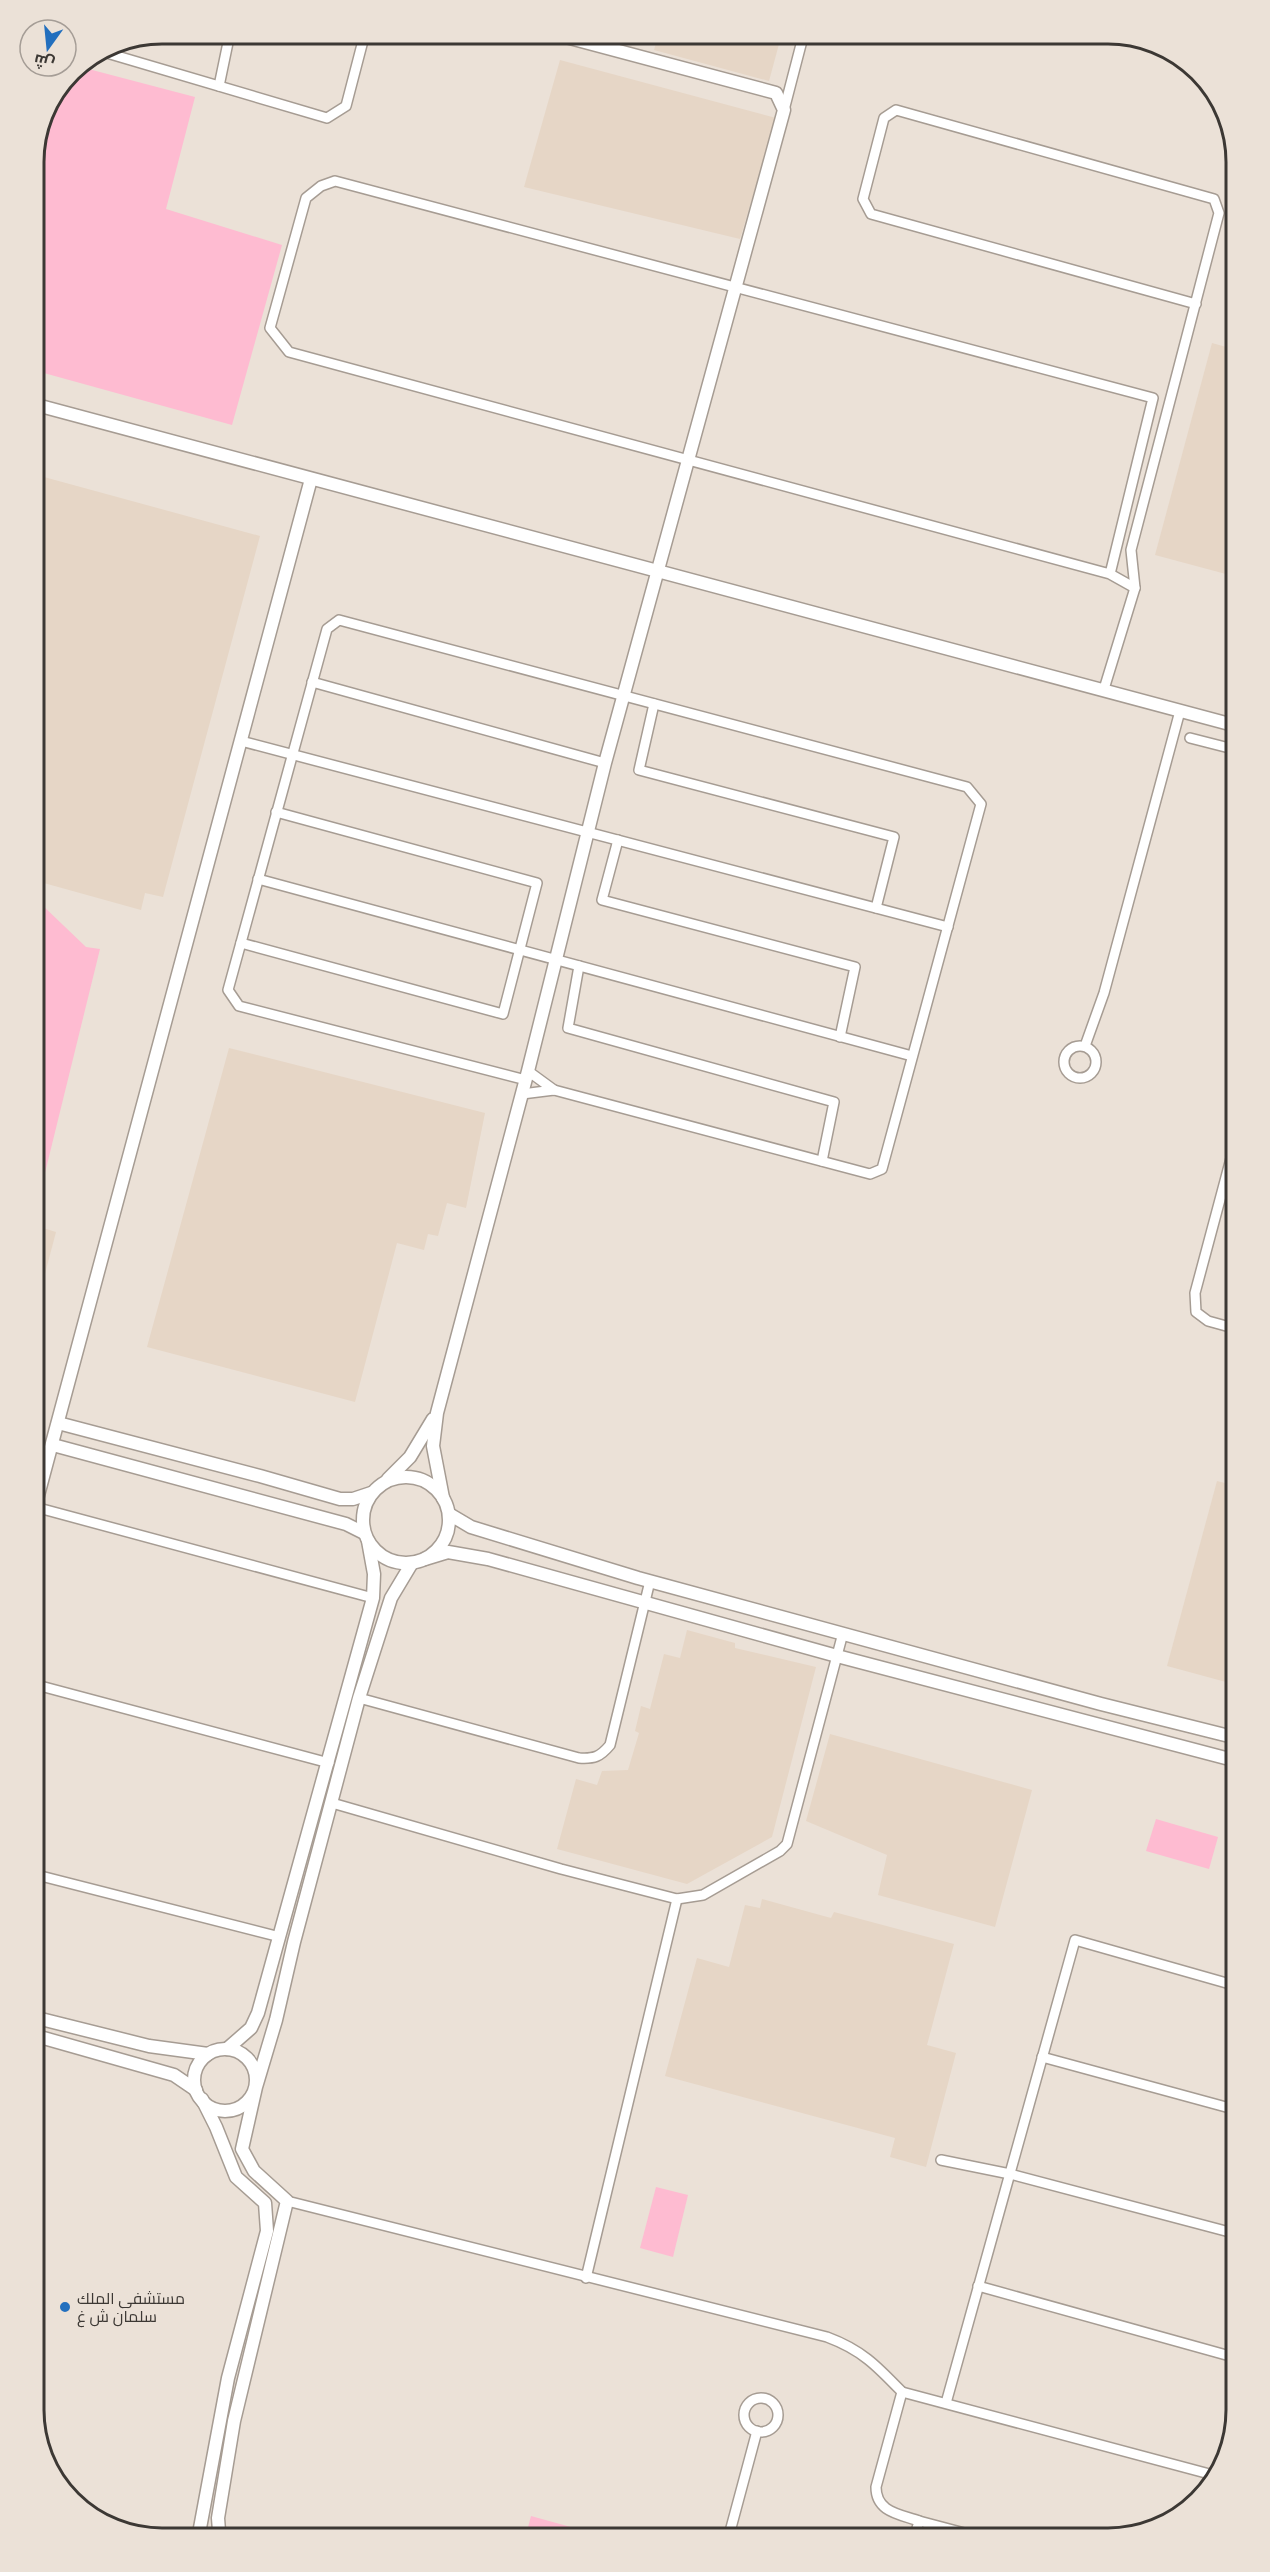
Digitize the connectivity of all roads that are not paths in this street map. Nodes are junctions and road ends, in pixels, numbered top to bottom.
1 (228, 44) edge
2 (362, 44) edge
3 (592, 44) edge
4 (801, 44) edge
5 (113, 55) edge
6 (219, 86) junction
7 (784, 110) junction
8 (735, 287) junction
9 (1196, 304) junction
10 (1174, 388) junction
11 (1153, 398) junction
12 (44, 407) edge
13 (688, 461) junction
14 (311, 478) junction
15 (659, 570) junction
16 (1110, 574) junction
17 (1135, 588) junction
18 (312, 682) junction
19 (1104, 689) junction
20 (623, 696) junction
21 (654, 704) junction
22 (1180, 711) junction
23 (1226, 723) edge
24 (1190, 738) dead end
25 (241, 741) junction
26 (1226, 747) edge
27 (292, 754) junction
28 (605, 763) junction
29 (276, 812) junction
30 (590, 832) junction
31 (618, 840) junction
32 (258, 879) junction
33 (876, 908) junction
34 (948, 927) junction
35 (241, 943) junction
36 (520, 950) junction
37 (555, 960) junction
38 (579, 966) junction
39 (840, 1037) junction
40 (1085, 1047) dead end
41 (912, 1056) junction
42 (527, 1076) junction
43 (554, 1090) junction
44 (522, 1094) junction
45 (822, 1161) junction
46 (1226, 1177) edge
47 (1226, 1326) edge
48 (437, 1413) junction
49 (58, 1423) junction
50 (52, 1445) junction
51 (44, 1474) edge
52 (386, 1481) junction
53 (371, 1493) junction
54 (443, 1498) junction
55 (44, 1513) edge
56 (449, 1514) junction
57 (366, 1537) junction
58 (419, 1561) junction
59 (650, 1581) junction
60 (373, 1598) junction
61 (644, 1603) junction
62 (843, 1633) junction
63 (837, 1656) junction
64 (44, 1687) edge
65 (359, 1698) junction
66 (1226, 1735) edge
67 (1226, 1758) edge
68 (329, 1763) junction
69 (332, 1803) junction
70 (44, 1877) edge
71 (677, 1899) junction
72 (280, 1937) junction
73 (1226, 1983) edge
74 (44, 2020) edge
75 (44, 2038) edge
76 (227, 2049) junction
77 (208, 2054) junction
78 (1042, 2057) junction
79 (256, 2087) junction
80 (199, 2095) junction
81 (1226, 2107) edge
82 (941, 2160) dead end
83 (1010, 2174) junction
84 (287, 2201) junction
85 (1226, 2231) edge
86 (586, 2278) junction
87 (978, 2286) junction
88 (1226, 2355) edge
89 (902, 2392) junction
90 (946, 2403) junction
91 (757, 2432) dead end
92 (1208, 2474) edge
93 (918, 2520) junction
94 (200, 2528) edge
95 (219, 2528) edge
96 (731, 2529) edge
97 (916, 2529) edge
98 (950, 2529) edge

1 - 6 street
2 - 6 street
3 - 7 street
4 - 7 street
5 - 6 street
7 - 8 street
8 - 11 street
8 - 13 street
8 - 13 street
9 - 9 street
9 - 10 street
10 - 11 street
10 - 17 street
11 - 16 street
12 - 14 street
13 - 15 street
13 - 16 street
14 - 15 street
14 - 25 street
15 - 19 street
15 - 20 street
16 - 17 street
17 - 19 street
18 - 20 street
18 - 27 street
18 - 28 street
19 - 22 street
20 - 21 street
20 - 28 street
21 - 33 street
21 - 34 street
22 - 23 street
22 - 40 street
24 - 26 street
25 - 27 street
25 - 49 street
27 - 29 street
27 - 30 street
28 - 30 street
29 - 32 street
29 - 36 street
30 - 31 street
30 - 37 street
31 - 33 street
31 - 39 street
32 - 35 street
32 - 36 street
33 - 34 street
34 - 41 street
35 - 36 street
35 - 42 street
36 - 37 street
37 - 38 street
37 - 42 street
38 - 39 street
38 - 45 street
39 - 41 street
41 - 45 street
42 - 43 street
42 - 44 street
43 - 44 street
43 - 45 street
44 - 48 street
46 - 47 street
48 - 52 street
48 - 54 street
49 - 50 street
49 - 53 street
50 - 51 street
50 - 57 street
52 - 53 street
52 - 54 street
53 - 57 street
54 - 56 street
55 - 60 street
56 - 58 street
56 - 59 street
57 - 58 street
57 - 60 street
58 - 61 street
58 - 65 street
59 - 61 street
59 - 62 street
60 - 68 street
61 - 63 street
61 - 65 street
62 - 63 street
62 - 66 street
63 - 67 street
63 - 71 street
64 - 68 street
65 - 69 street
68 - 72 street
69 - 71 street
69 - 79 street
70 - 72 street
71 - 86 street
72 - 76 street
73 - 78 street
74 - 77 street
75 - 80 street
76 - 77 street
76 - 79 street
77 - 80 street
78 - 81 street
78 - 83 street
79 - 80 street
79 - 84 street
80 - 94 street
82 - 83 street
83 - 85 street
83 - 87 street
84 - 86 street
84 - 95 street
86 - 89 street
87 - 88 street
87 - 90 street
89 - 90 street
89 - 93 street
90 - 92 street
91 - 96 street
93 - 97 street
93 - 98 street

